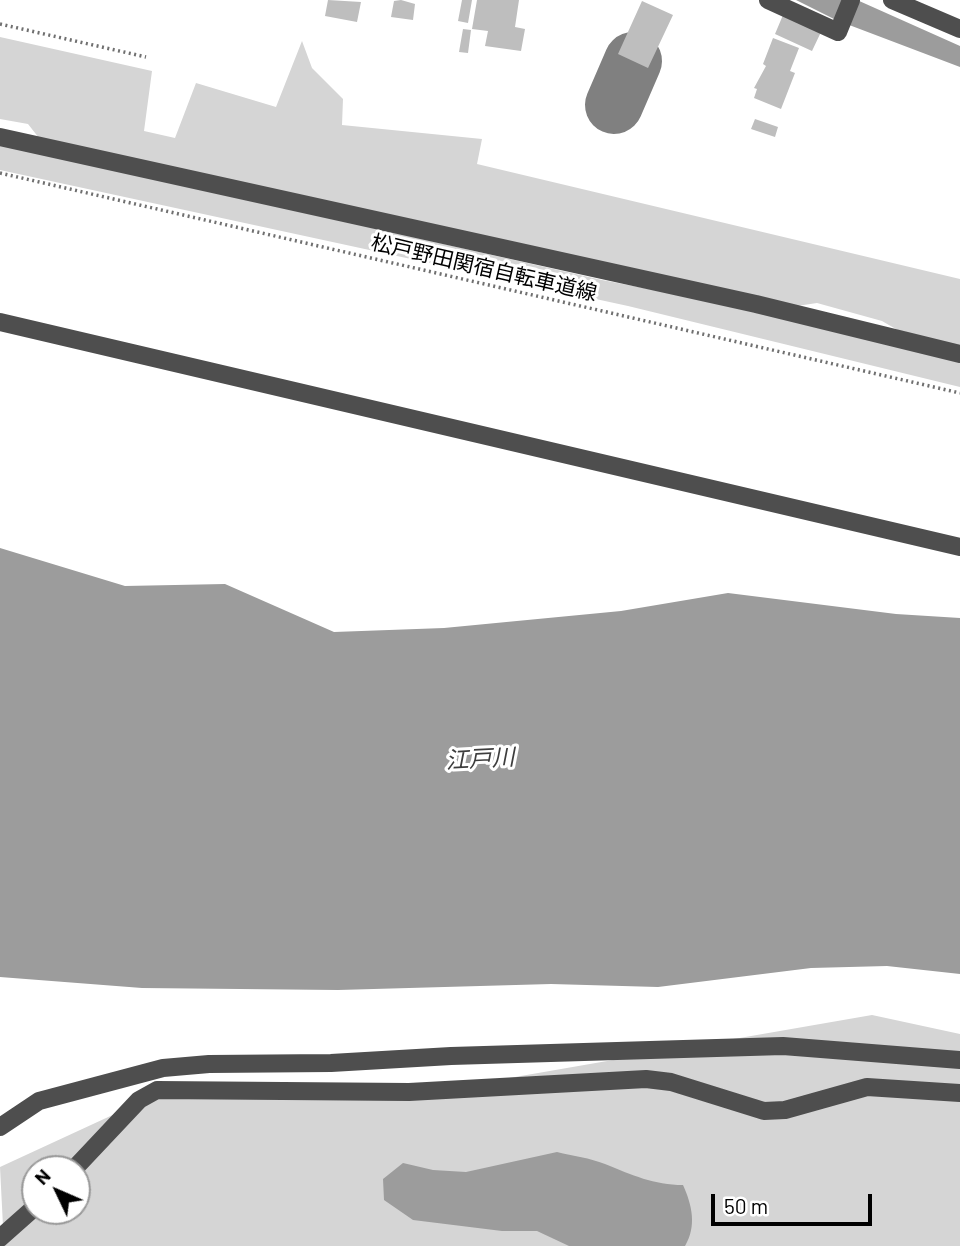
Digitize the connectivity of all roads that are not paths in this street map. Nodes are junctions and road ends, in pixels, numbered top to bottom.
1 (768, 0) edge
2 (851, 0) edge
3 (892, 0) edge
4 (960, 29) edge
5 (0, 137) edge
6 (0, 323) edge
7 (960, 354) edge
8 (960, 547) edge
9 (960, 1060) edge
10 (960, 1093) edge
11 (0, 1126) edge
12 (87, 1155) edge
13 (21, 1220) edge
14 (0, 1239) edge
15 (1, 1246) edge

1 - 2 lane
3 - 4 lane
5 - 7 lane
6 - 8 lane
9 - 11 lane
10 - 12 lane
13 - 14 lane
14 - 15 lane

